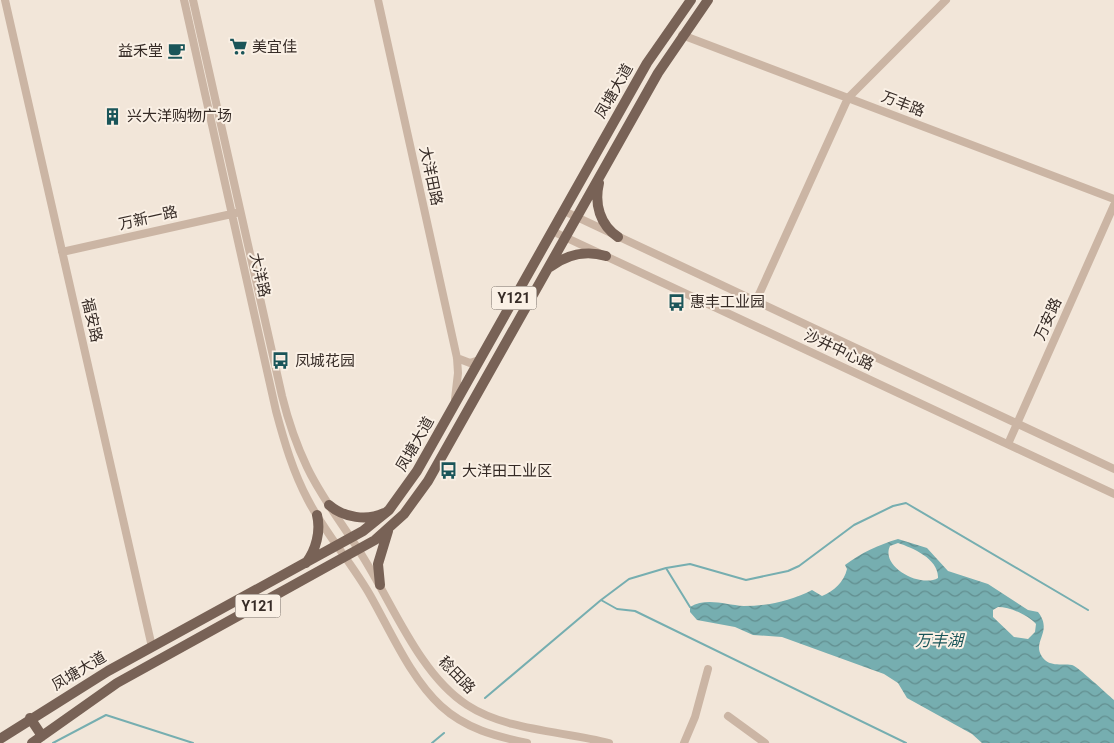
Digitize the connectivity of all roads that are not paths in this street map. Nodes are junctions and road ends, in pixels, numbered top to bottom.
1 (5, 0) edge
2 (184, 0) edge
3 (193, 0) edge
4 (378, 0) edge
5 (691, 0) edge
6 (708, 0) edge
7 (946, 0) edge
8 (682, 35) junction
9 (848, 98) junction
10 (602, 173) junction
11 (1114, 199) edge
12 (1114, 205) edge
13 (564, 211) junction
14 (240, 212) junction
15 (232, 214) junction
16 (577, 218) junction
17 (552, 231) junction
18 (566, 237) junction
19 (618, 237) junction
20 (62, 252) junction
21 (606, 256) junction
22 (546, 272) junction
23 (756, 301) junction
24 (457, 358) junction
25 (479, 360) junction
26 (453, 406) junction
27 (1017, 424) junction
28 (1008, 444) junction
29 (1114, 469) edge
30 (1114, 494) edge
31 (330, 505) junction
32 (389, 510) junction
33 (317, 515) junction
34 (390, 528) junction
35 (351, 538) junction
36 (338, 545) junction
37 (358, 550) junction
38 (346, 557) junction
39 (305, 563) junction
40 (380, 585) junction
41 (152, 647) junction
42 (708, 669) dead end
43 (728, 716) dead end
44 (30, 718) junction
45 (42, 736) junction
46 (0, 739) edge
47 (32, 743) edge
48 (527, 743) edge
49 (609, 743) edge
50 (684, 743) edge
51 (765, 743) edge

1 - 20 street, 福安路
2 - 15 street, 大洋路
3 - 14 street, 大洋路
4 - 24 street, 大洋田路
5 - 13 main road, 凤塘大道 / Y121
6 - 8 main road, 凤塘大道 / Y121
7 - 9 street
8 - 9 street, 万丰路
8 - 10 main road, 凤塘大道 / Y121
9 - 11 street, 万丰路
9 - 23 street
10 - 16 main road, 凤塘大道 / Y121
10 - 19 main road
12 - 27 street, 万安路
13 - 16 street, 沙井中心路
13 - 17 main road, 凤塘大道 / Y121
14 - 15 street, 万新一路
14 - 31 street, 大洋路
15 - 20 street, 万新一路
15 - 33 street, 大洋路
16 - 18 main road, 凤塘大道 / Y121
16 - 19 street, 沙井中心路
17 - 18 street, 沙井中心路
17 - 25 main road, 凤塘大道 / Y121
18 - 21 street, 沙井中心路
18 - 22 main road, 凤塘大道 / Y121
19 - 23 street, 沙井中心路
20 - 41 street, 福安路
21 - 22 main road
21 - 28 street, 沙井中心路
22 - 34 main road, 凤塘大道 / Y121
23 - 27 street, 沙井中心路
24 - 25 street
24 - 26 street, 大洋田路
25 - 26 main road, 凤塘大道 / Y121
26 - 32 main road, 凤塘大道 / Y121
27 - 28 street, 万安路
27 - 29 street, 沙井中心路
28 - 30 street, 沙井中心路
31 - 32 main road
31 - 35 street, 大洋路
32 - 35 main road, 凤塘大道 / Y121
33 - 36 street, 大洋路
33 - 39 main road
34 - 37 main road, 凤塘大道 / Y121
34 - 40 main road
35 - 36 main road, 凤塘大道 / Y121
35 - 37 street, 稔田路
36 - 38 street, 稔田路
36 - 39 main road, 凤塘大道 / Y121
37 - 38 main road, 凤塘大道 / Y121
37 - 40 street, 稔田路
38 - 45 main road, 凤塘大道 / Y121
38 - 48 street, 稔田路
39 - 41 main road, 凤塘大道 / Y121
40 - 49 street, 稔田路
41 - 44 main road, 凤塘大道 / Y121
42 - 50 street
43 - 51 street
44 - 45 main road
44 - 46 main road, 凤塘大道 / Y121
45 - 47 main road, 凤塘大道 / Y121

